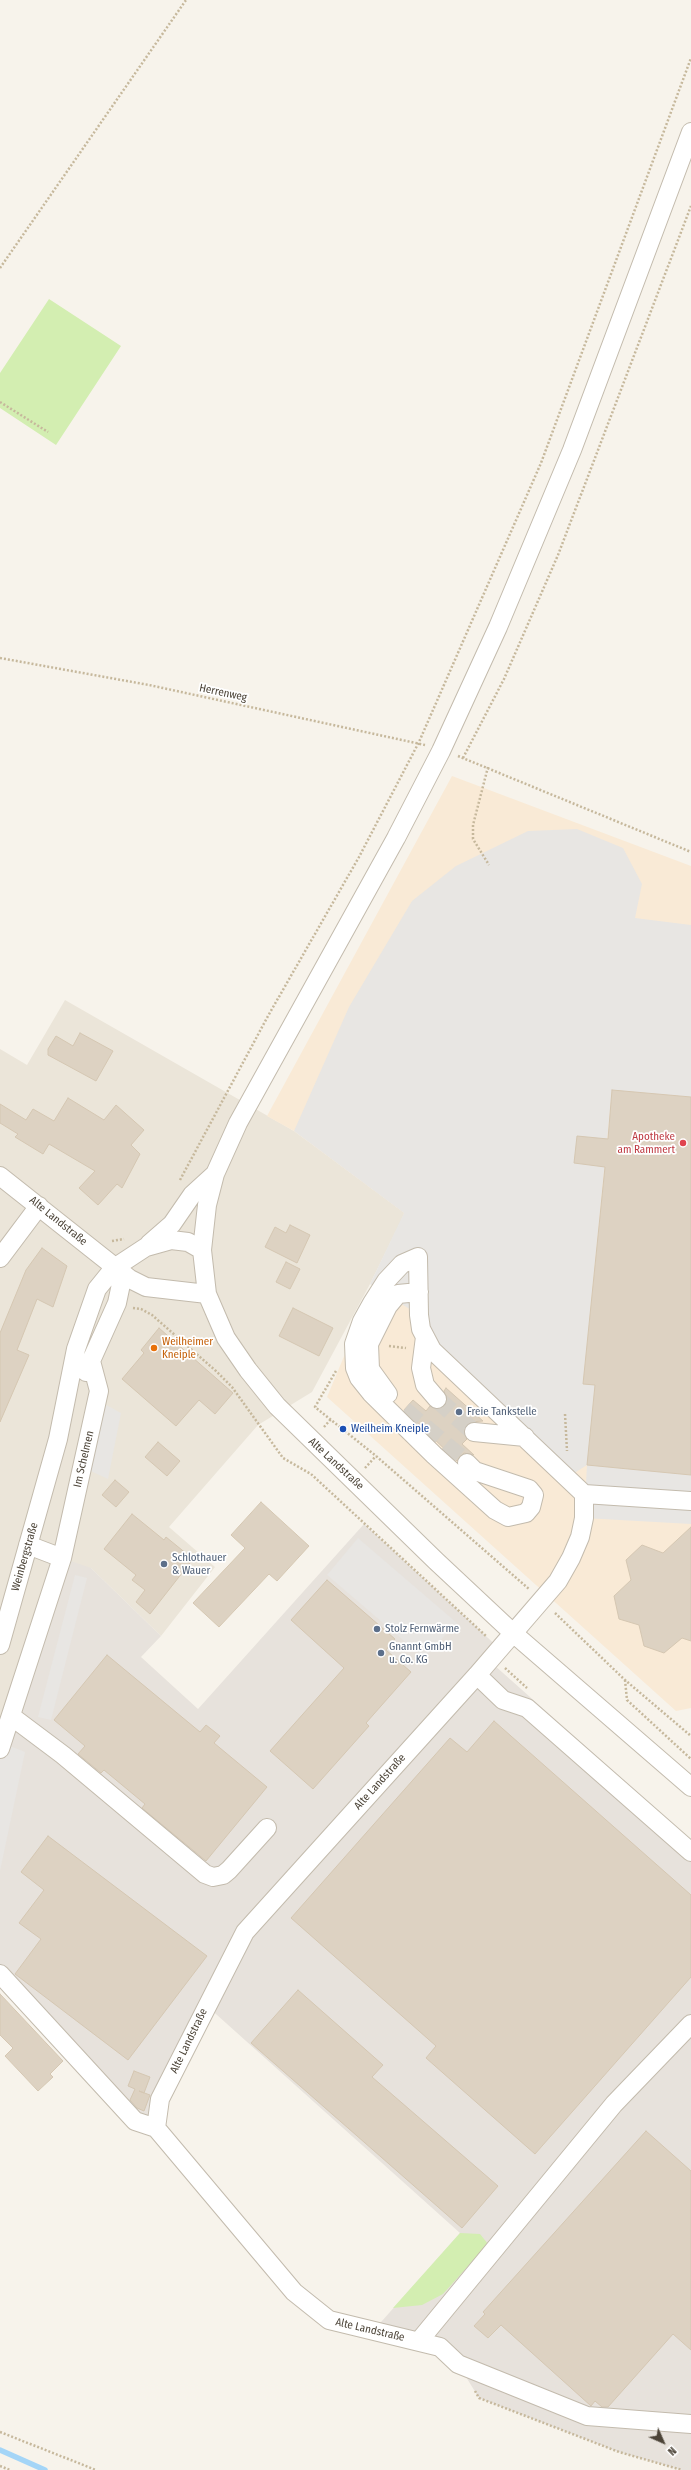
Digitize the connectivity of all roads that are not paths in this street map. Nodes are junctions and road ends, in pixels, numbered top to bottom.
1 (691, 132) edge
2 (215, 1174) junction
3 (0, 1176) edge
4 (39, 1206) junction
5 (146, 1247) junction
6 (202, 1250) junction
7 (0, 1258) edge
8 (114, 1268) junction
9 (146, 1287) junction
10 (419, 1292) junction
11 (207, 1294) junction
12 (117, 1303) junction
13 (425, 1337) junction
14 (91, 1361) junction
15 (437, 1398) tunnel mouth
16 (404, 1410) tunnel mouth
17 (474, 1432) tunnel mouth
18 (525, 1437) junction
19 (58, 1439) junction
20 (467, 1463) tunnel mouth
21 (584, 1494) junction
22 (691, 1501) edge
23 (28, 1545) junction
24 (62, 1558) junction
25 (513, 1633) junction
26 (0, 1645) edge
27 (477, 1675) junction
28 (11, 1716) junction
29 (0, 1749) edge
30 (691, 1787) edge
31 (267, 1828) dead end
32 (691, 1852) edge
33 (0, 1974) edge
34 (691, 2024) edge
35 (156, 2128) junction
36 (419, 2341) junction
37 (691, 2424) edge

1 - 2 street
2 - 5 street
2 - 6 street, Alte Landstraße
3 - 4 street, Alte Landstraße
4 - 7 street
4 - 8 street, Alte Landstraße
5 - 6 street
5 - 8 street
6 - 11 street, Alte Landstraße
8 - 9 street, Alte Landstraße
8 - 12 street
8 - 19 street
9 - 11 street, Alte Landstraße
9 - 12 street
10 - 13 street
10 - 16 street
10 - 20 street
11 - 25 street, Alte Landstraße
12 - 14 street
13 - 15 street
13 - 18 street
14 - 19 street
14 - 24 street, Im Schelmen
17 - 18 street
18 - 21 street
19 - 23 street, Weinbergstraße
21 - 22 street
21 - 25 street, Alte Landstraße
23 - 24 street
23 - 26 street, Weinbergstraße
24 - 28 street, Im Schelmen
25 - 27 street, Alte Landstraße
25 - 30 street, Alte Landstraße
27 - 32 street
27 - 35 street, Alte Landstraße
28 - 29 street, Im Schelmen
28 - 31 street
33 - 35 street
34 - 36 street
35 - 36 street, Alte Landstraße
36 - 37 street, Alte Landstraße

